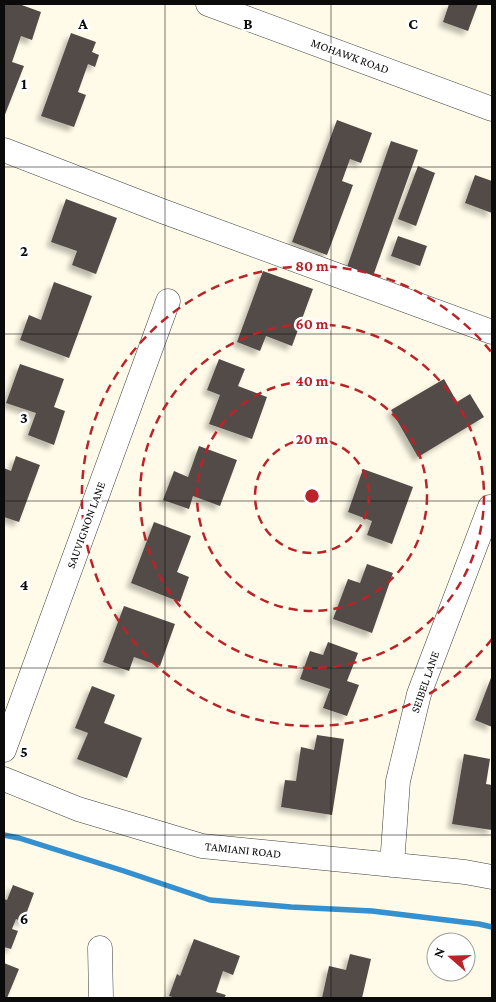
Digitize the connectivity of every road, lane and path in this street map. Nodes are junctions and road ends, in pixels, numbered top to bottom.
1 (208, 4) edge
2 (492, 109) edge
3 (4, 150) edge
4 (168, 301) dead end
5 (492, 332) edge
6 (490, 507) dead end
7 (4, 750) edge
8 (4, 779) edge
9 (392, 865) junction
10 (492, 877) edge
11 (100, 948) dead end
12 (101, 998) edge

1 - 2 street, MOHAWK ROAD
3 - 5 street
4 - 7 street, SAUVIGNON LANE
6 - 9 street, SEIBEL LANE
8 - 9 street, TAMIANI ROAD
9 - 10 street, TAMIANI ROAD
11 - 12 street

